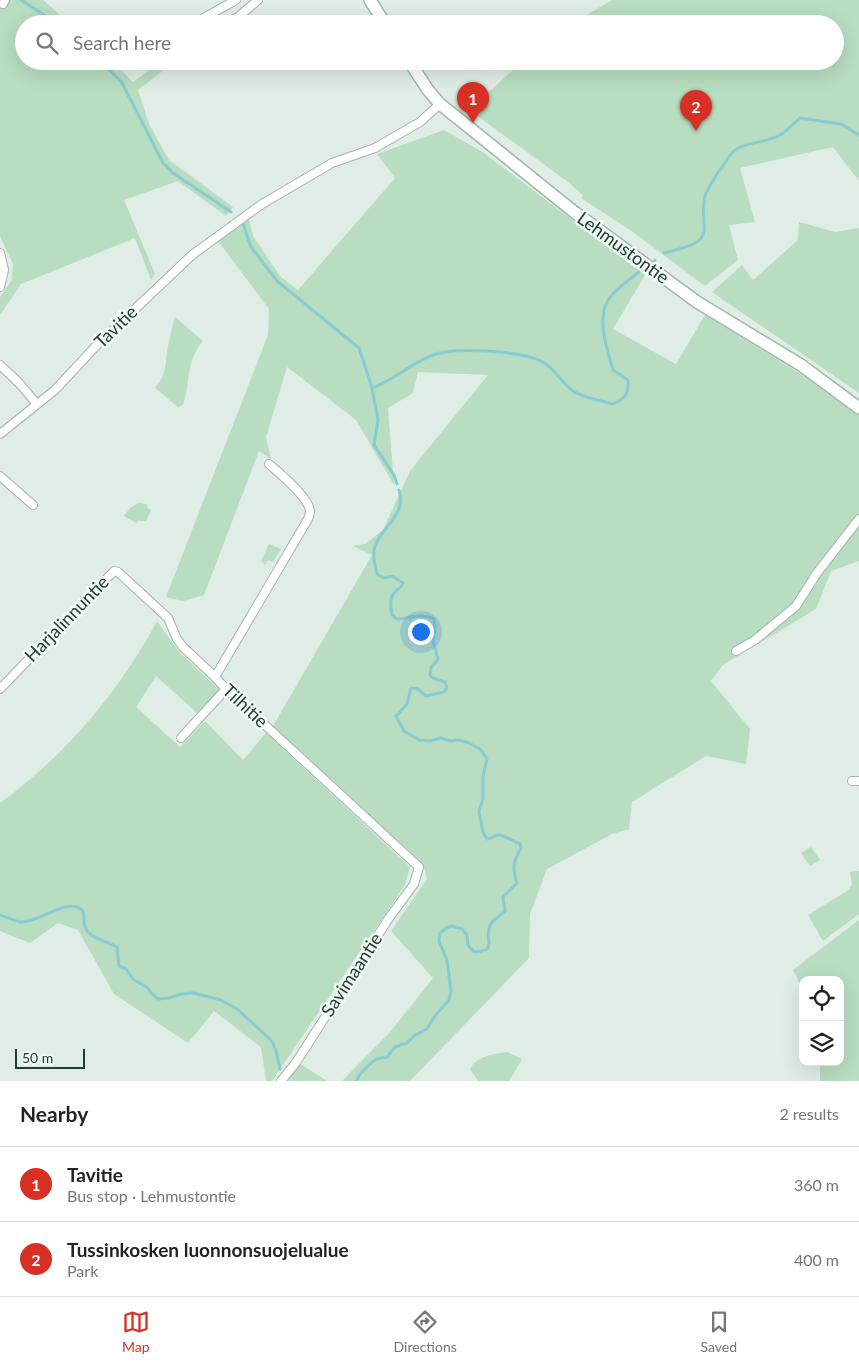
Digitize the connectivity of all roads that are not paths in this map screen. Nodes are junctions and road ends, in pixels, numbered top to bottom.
1 (236, 0) edge
2 (258, 0) edge
3 (370, 0) edge
4 (209, 15) edge
5 (240, 15) edge
6 (379, 15) edge
7 (415, 70) edge
8 (440, 104) junction
9 (0, 253) edge
10 (0, 287) edge
11 (0, 365) edge
12 (37, 404) junction
13 (859, 408) edge
14 (0, 434) edge
15 (269, 464) dead end
16 (0, 476) edge
17 (33, 505) dead end
18 (859, 519) edge
19 (736, 651) dead end
20 (215, 677) junction
21 (0, 689) edge
22 (226, 689) junction
23 (181, 738) dead end
24 (419, 867) joint
25 (282, 1081) edge

1 - 4 street
2 - 5 street
3 - 6 main road
7 - 8 main road, Lehmustontie
8 - 12 street, Tavitie
8 - 13 main road, Lehmustontie
9 - 10 street
11 - 12 street
12 - 14 street, Tavitie
15 - 20 street, Tilhitie
16 - 17 street
18 - 19 street
20 - 21 street, Harjalinnuntie
20 - 22 street, Tilhitie
22 - 23 street
22 - 24 street, Tilhitie
24 - 25 street, Savimaantie

